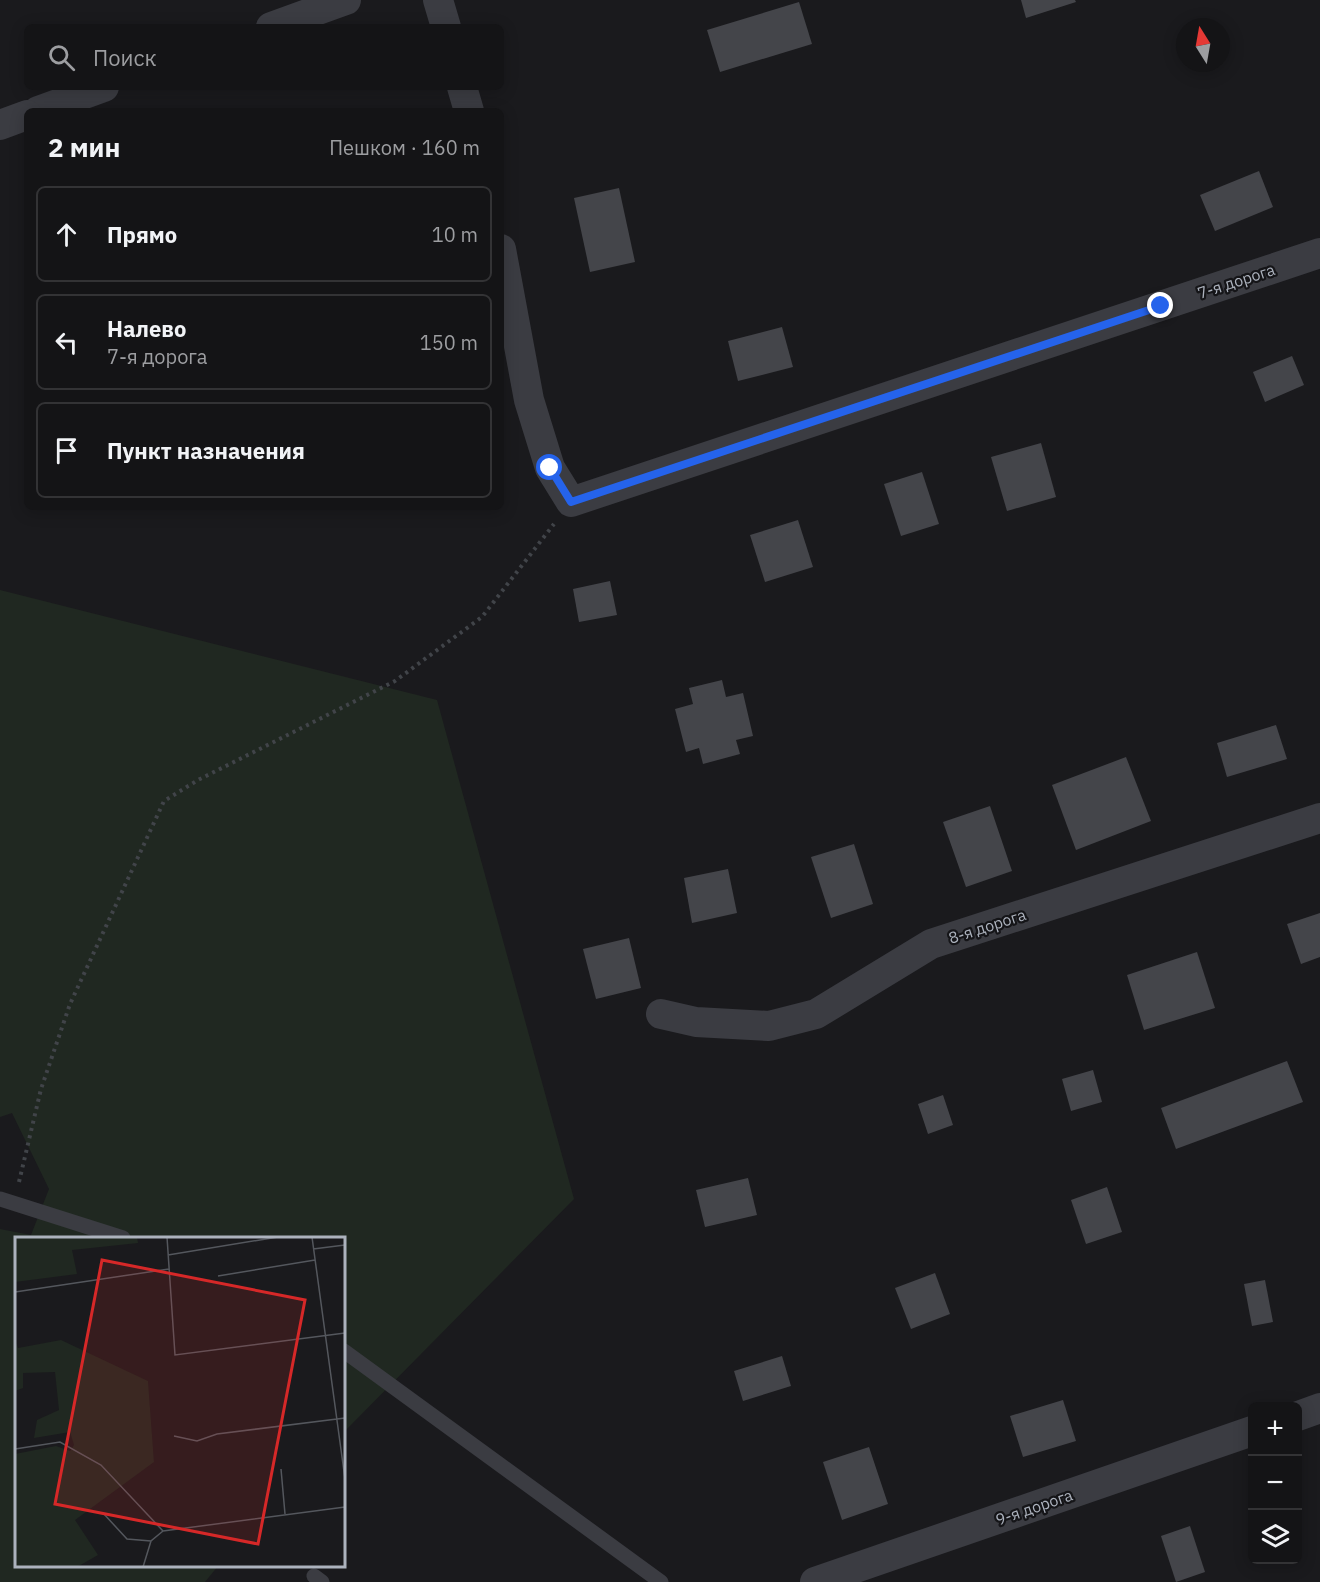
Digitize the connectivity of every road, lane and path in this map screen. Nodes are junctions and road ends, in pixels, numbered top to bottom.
1 (346, 0) edge
2 (438, 0) edge
3 (279, 24) edge
4 (445, 24) edge
5 (96, 90) edge
6 (463, 90) edge
7 (46, 108) edge
8 (468, 108) edge
9 (24, 116) edge
10 (0, 124) edge
11 (1320, 253) edge
12 (504, 265) edge
13 (571, 502) junction
14 (1320, 818) edge
15 (661, 1014) dead end
16 (7, 1201) edge
17 (117, 1237) edge
18 (345, 1352) edge
19 (1320, 1408) edge
20 (1302, 1415) edge
21 (1248, 1432) edge
22 (661, 1582) edge
23 (815, 1582) edge

1 - 3 street
2 - 4 street
5 - 7 street
6 - 8 street
9 - 10 street
11 - 13 street, 7-я дорога
12 - 13 street
13 - 16 path
14 - 15 street, 8-я дорога
16 - 17 lane
18 - 22 lane
19 - 20 street
21 - 23 street, 9-я дорога

